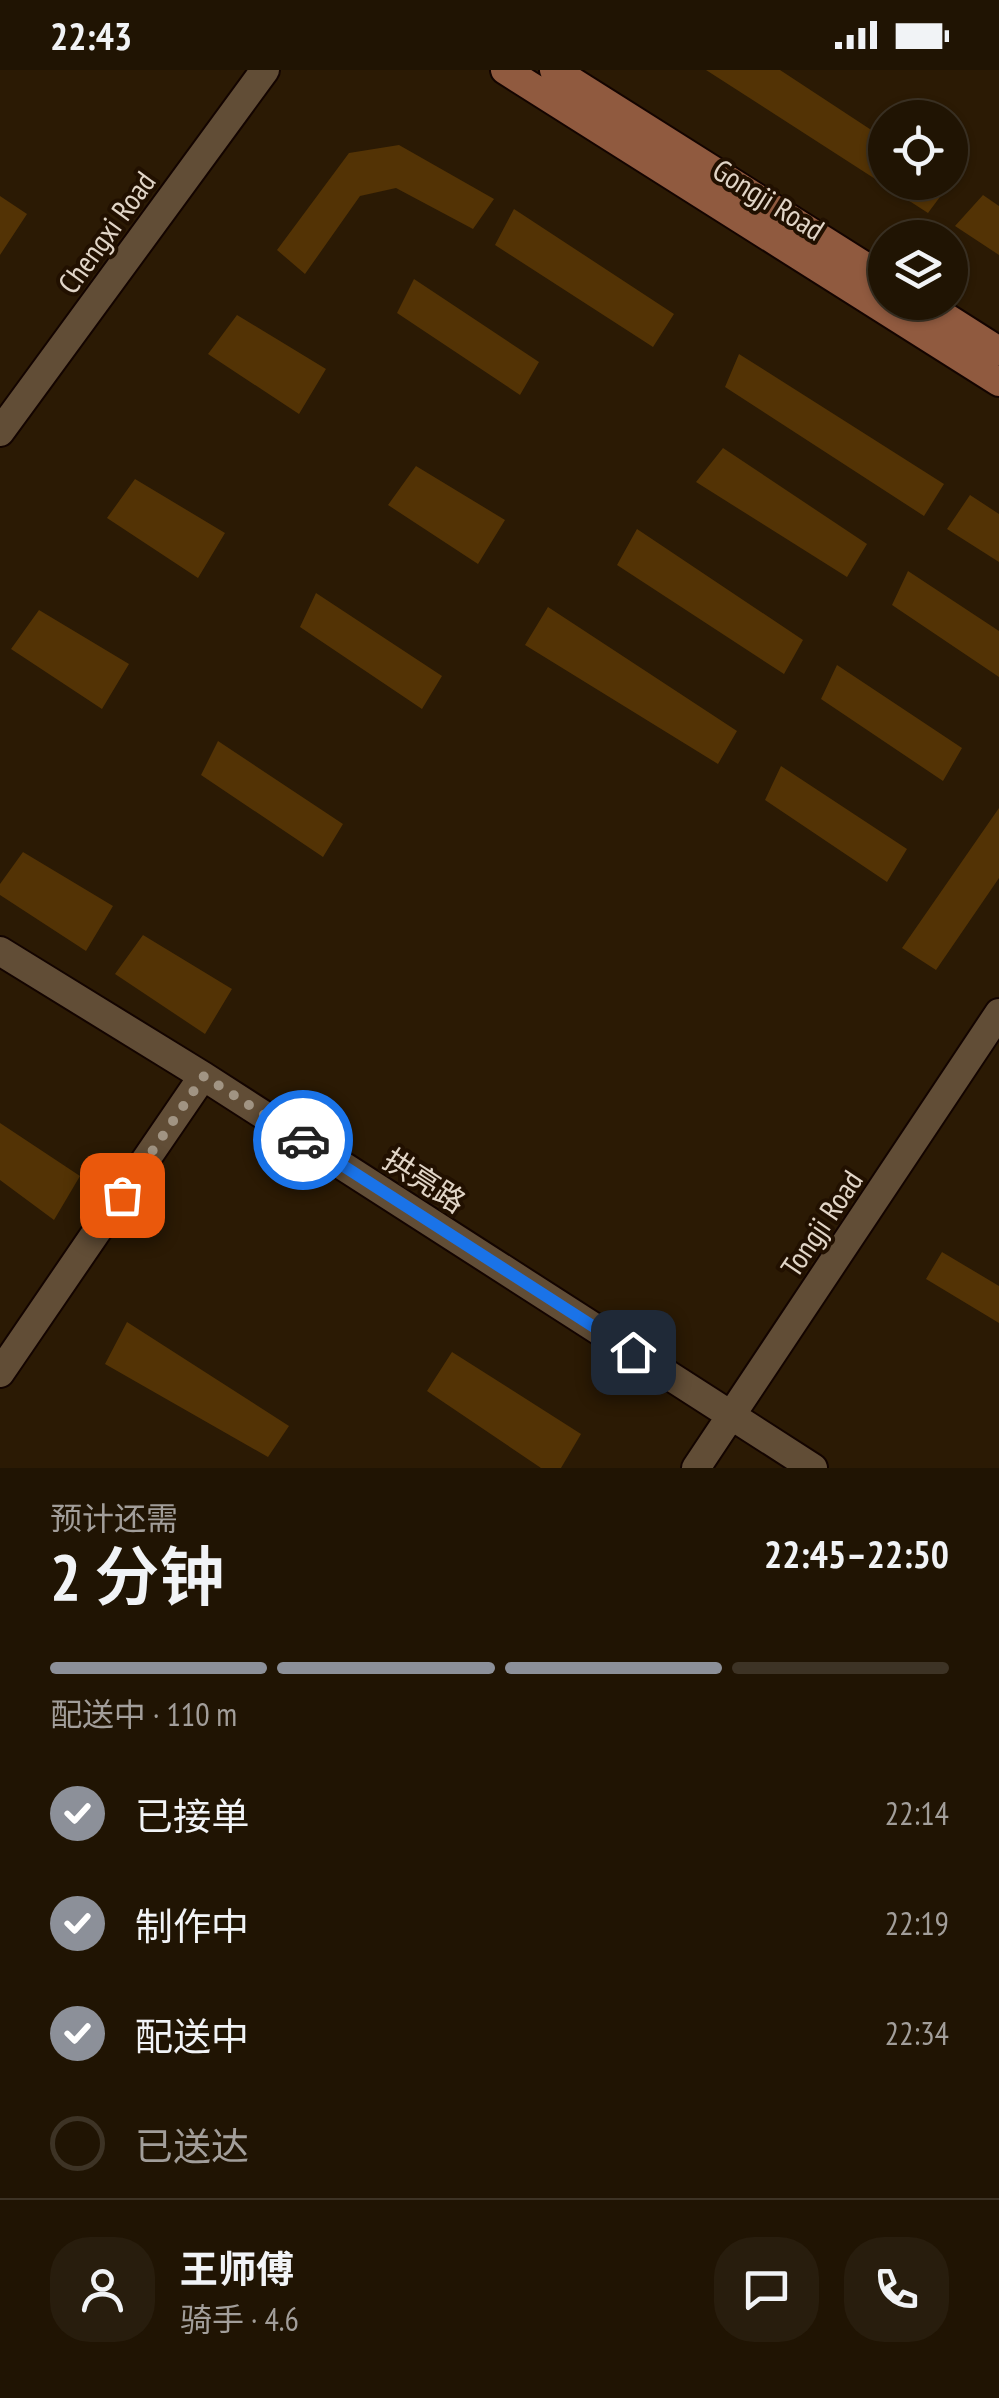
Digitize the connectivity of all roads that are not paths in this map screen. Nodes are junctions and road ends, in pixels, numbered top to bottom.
1 (265, 70) edge
2 (505, 70) edge
3 (554, 70) edge
4 (868, 268) edge
5 (950, 320) edge
6 (999, 351) edge
7 (999, 382) edge
8 (0, 432) edge
9 (0, 950) edge
10 (999, 1013) edge
11 (204, 1076) junction
12 (0, 1373) edge
13 (732, 1416) junction
14 (696, 1468) edge
15 (813, 1468) edge

1 - 8 street, Chengxi Road
2 - 7 main road, Gongji Road
3 - 4 main road, Gongji Road
5 - 6 main road
9 - 11 street, 拱亮路
10 - 13 street, Tongji Road
11 - 12 street
11 - 13 street, 拱亮路
13 - 14 street, Tongji Road
13 - 15 street, 拱亮路

